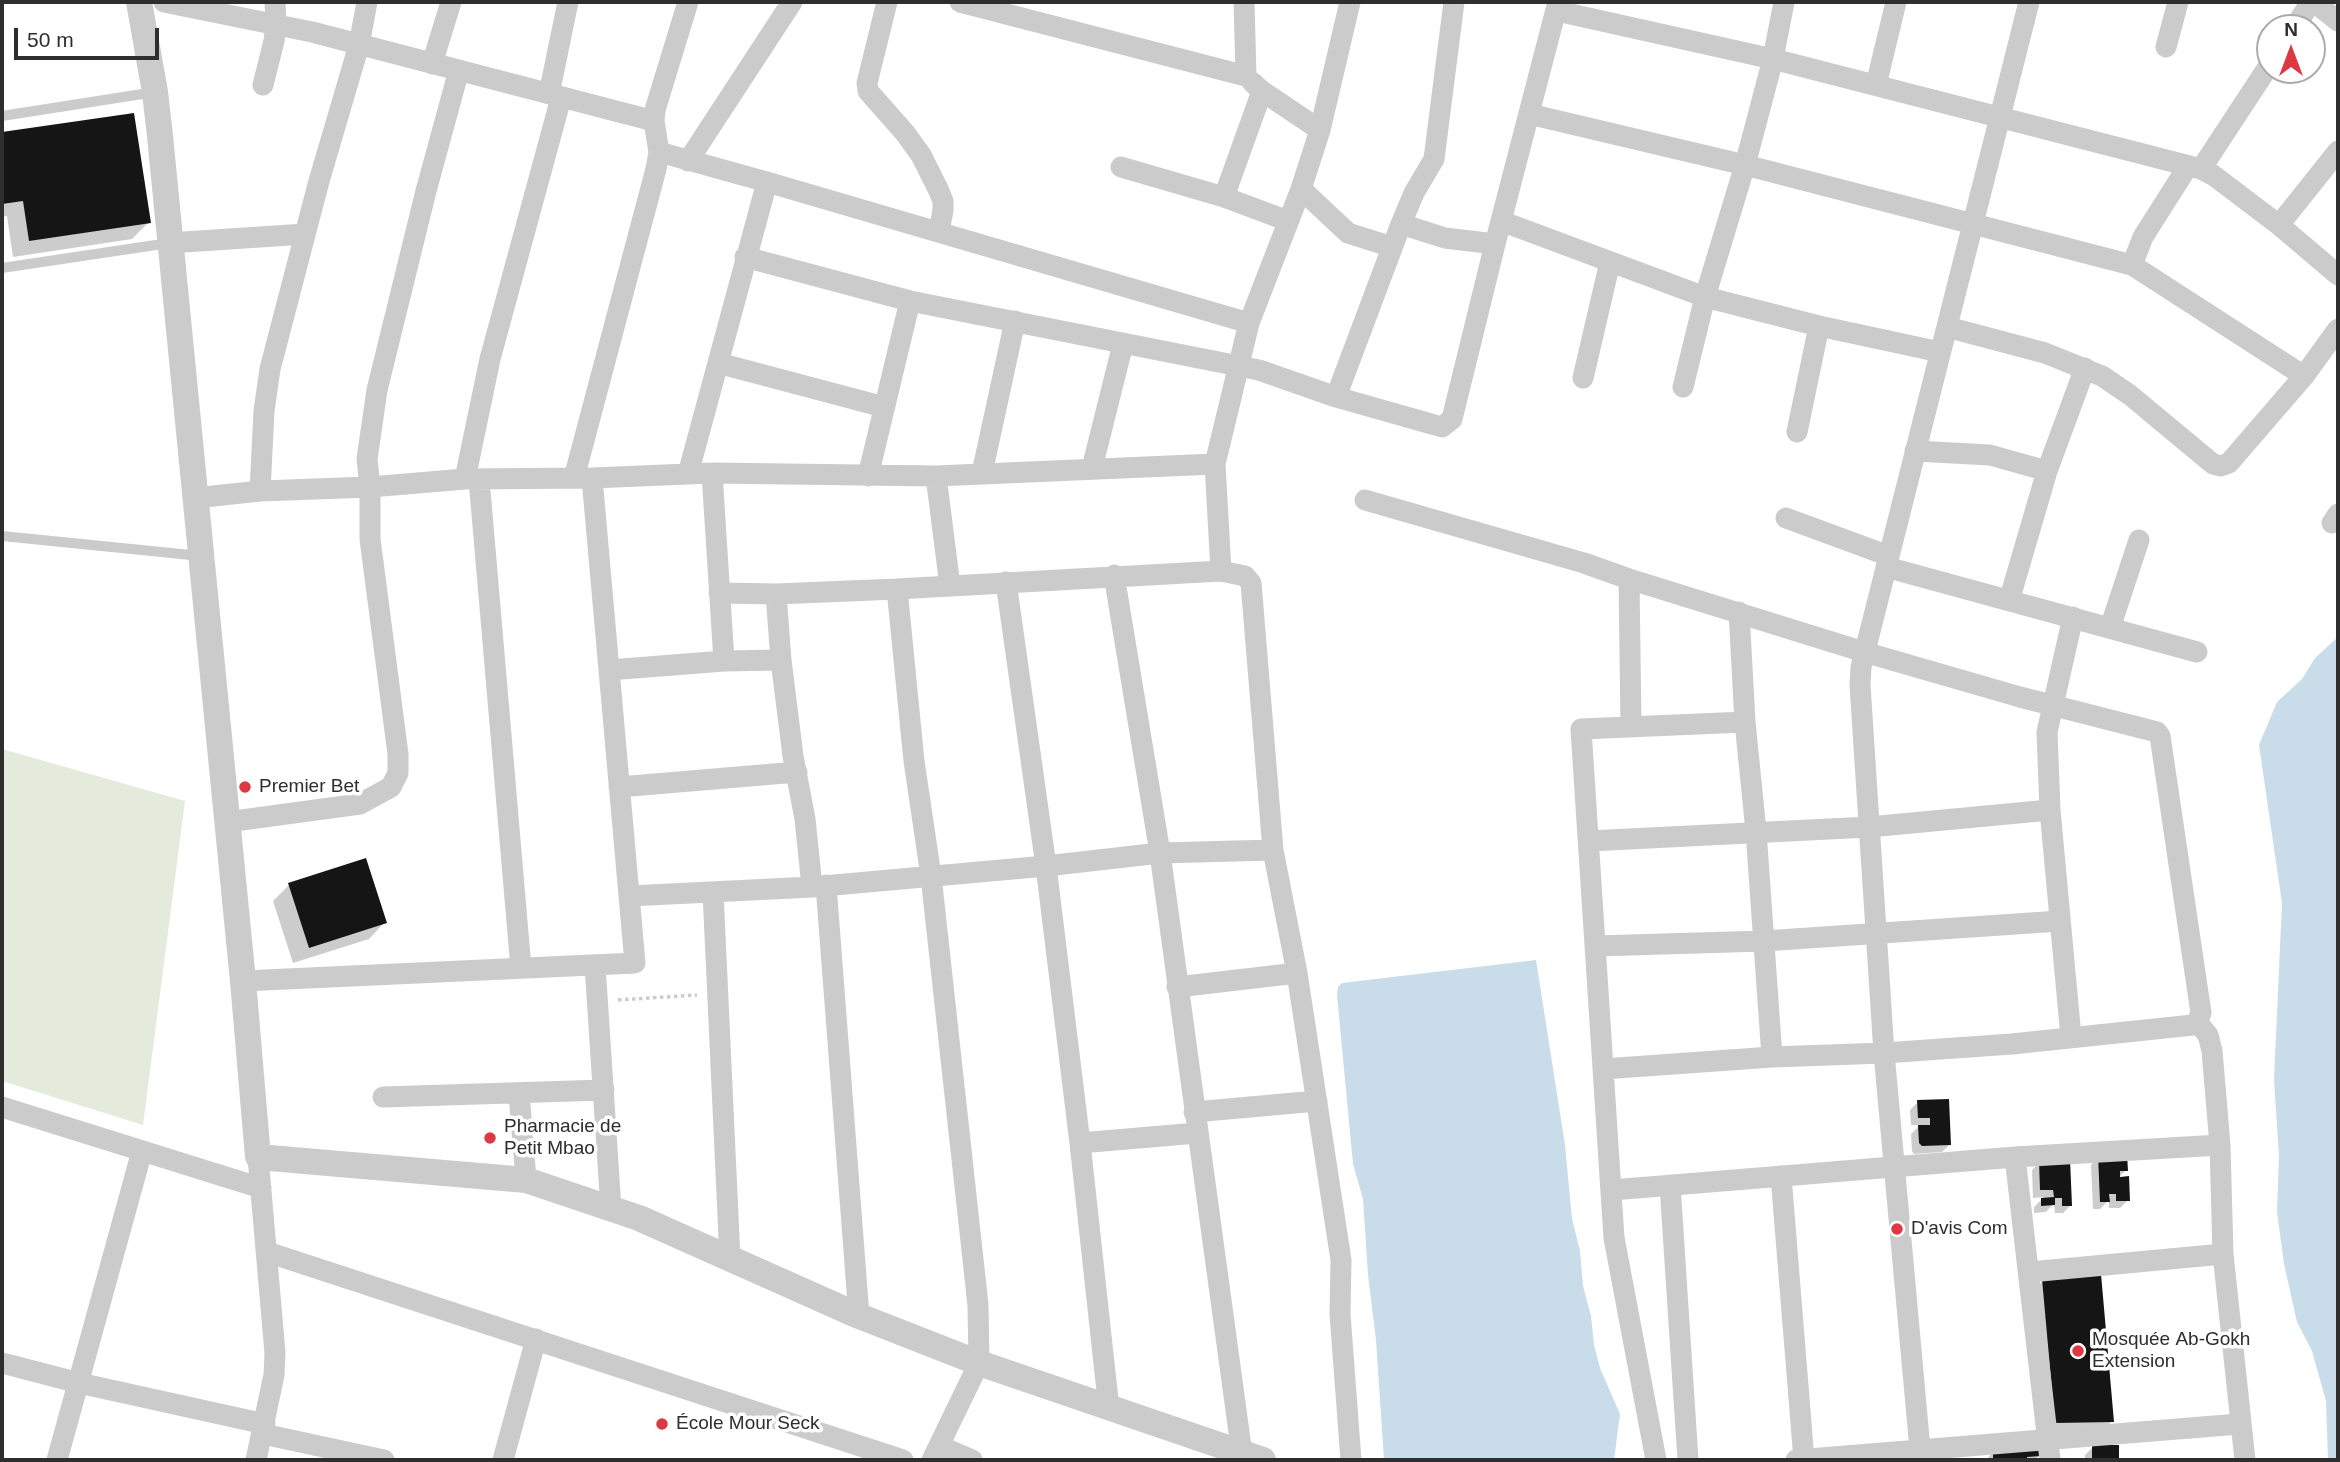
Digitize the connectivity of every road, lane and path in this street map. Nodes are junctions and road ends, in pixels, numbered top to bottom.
1 (139, 2) edge
2 (164, 2) edge
3 (275, 2) edge
4 (367, 2) edge
5 (451, 2) edge
6 (568, 2) edge
7 (688, 2) edge
8 (792, 2) edge
9 (887, 2) edge
10 (960, 2) edge
11 (1244, 2) edge
12 (1350, 2) edge
13 (1454, 2) edge
14 (1784, 2) edge
15 (1896, 2) edge
16 (2029, 2) edge
17 (2178, 2) edge
18 (2313, 2) edge
19 (1557, 6) edge
20 (2338, 21) edge
21 (276, 23) junction
22 (359, 45) junction
23 (2166, 47) dead end
24 (1773, 59) junction
25 (432, 64) junction
26 (459, 70) junction
27 (1246, 76) junction
28 (2256, 83) edge
29 (263, 85) dead end
30 (1876, 85) junction
31 (1262, 91) junction
32 (155, 92) junction
33 (555, 96) junction
34 (1529, 114) junction
35 (2, 116) edge
36 (1999, 118) junction
37 (654, 121) junction
38 (1320, 130) junction
39 (2338, 150) edge
40 (659, 152) junction
41 (688, 161) junction
42 (1745, 165) junction
43 (1121, 167) dead end
44 (2194, 167) junction
45 (767, 182) junction
46 (1301, 189) junction
47 (1224, 197) junction
48 (1288, 220) junction
49 (1501, 221) junction
50 (1401, 224) junction
51 (1973, 224) junction
52 (2279, 225) junction
53 (939, 232) junction
54 (305, 234) junction
55 (169, 243) junction
56 (1495, 244) junction
57 (1392, 247) junction
58 (745, 257) junction
59 (1610, 262) junction
60 (2132, 265) junction
61 (2, 268) edge
62 (2338, 275) edge
63 (1705, 297) junction
64 (910, 301) junction
65 (1015, 321) junction
66 (1249, 323) junction
67 (1819, 326) junction
68 (1947, 327) junction
69 (2338, 329) edge
70 (1123, 344) junction
71 (1940, 352) junction
72 (718, 363) junction
73 (1238, 366) junction
74 (2085, 368) junction
75 (2304, 376) junction
76 (1583, 378) dead end
77 (1684, 387) dead end
78 (1336, 397) junction
79 (884, 407) junction
80 (1797, 432) dead end
81 (1915, 451) junction
82 (1215, 464) junction
83 (1092, 468) junction
84 (2047, 471) junction
85 (712, 473) junction
86 (982, 473) junction
87 (688, 474) junction
88 (868, 476) junction
89 (936, 476) junction
90 (583, 478) junction
91 (472, 479) junction
92 (370, 487) junction
93 (260, 491) junction
94 (195, 498) junction
95 (1365, 500) dead end
96 (1786, 518) dead end
97 (2, 536) edge
98 (2139, 540) dead end
99 (201, 556) junction
100 (1887, 561) junction
101 (1221, 571) junction
102 (1114, 575) junction
103 (1629, 579) junction
104 (1006, 582) junction
105 (950, 586) junction
106 (897, 589) junction
107 (719, 593) junction
108 (776, 594) junction
109 (2009, 601) junction
110 (1739, 612) junction
111 (2073, 617) junction
112 (2110, 628) junction
113 (1864, 652) junction
114 (2197, 652) dead end
115 (781, 660) junction
116 (724, 661) junction
117 (609, 670) junction
118 (2054, 706) junction
119 (1745, 722) junction
120 (1631, 727) junction
121 (797, 772) junction
122 (619, 787) junction
123 (2050, 810) junction
124 (228, 822) junction
125 (1869, 827) junction
126 (1756, 831) junction
127 (1589, 841) junction
128 (1273, 850) junction
129 (1160, 853) junction
130 (1046, 866) junction
131 (931, 876) junction
132 (819, 886) junction
133 (713, 892) junction
134 (629, 897) junction
135 (2060, 921) junction
136 (1876, 934) junction
137 (1764, 941) junction
138 (1596, 946) junction
139 (596, 965) junction
140 (521, 968) junction
141 (1297, 973) junction
142 (243, 981) junction
143 (1177, 987) junction
144 (717, 994) junction
145 (598, 1001) junction
146 (2197, 1022) junction
147 (2071, 1037) junction
148 (1884, 1053) junction
149 (1772, 1057) junction
150 (1603, 1069) junction
151 (604, 1090) junction
152 (519, 1093) junction
153 (383, 1097) dead end
154 (1317, 1101) junction
155 (2, 1107) edge
156 (1195, 1123) junction
157 (1080, 1143) junction
158 (2220, 1145) junction
159 (142, 1151) junction
160 (258, 1157) junction
161 (2015, 1157) junction
162 (1894, 1167) junction
163 (1781, 1176) junction
164 (526, 1180) junction
165 (1670, 1185) junction
166 (261, 1188) junction
167 (1612, 1190) junction
168 (611, 1209) junction
169 (267, 1252) junction
170 (2223, 1254) junction
171 (730, 1259) junction
172 (2029, 1272) junction
173 (859, 1316) junction
174 (536, 1339) junction
175 (2, 1363) edge
176 (979, 1363) junction
177 (79, 1383) junction
178 (1109, 1409) junction
179 (2239, 1424) junction
180 (264, 1429) junction
181 (2048, 1438) junction
182 (936, 1453) edge
183 (1921, 1455) edge
184 (1252, 1457) edge
185 (57, 1460) edge
186 (256, 1460) edge
187 (384, 1460) edge
188 (503, 1460) edge
189 (904, 1460) edge
190 (972, 1460) edge
191 (1351, 1460) edge
192 (1656, 1460) edge
193 (1688, 1460) edge
194 (1796, 1460) edge
195 (1804, 1460) edge
196 (2050, 1460) edge
197 (2245, 1460) edge

1 - 32 street
2 - 21 street
3 - 21 street
4 - 22 street
5 - 25 street
6 - 33 street
7 - 37 street
8 - 41 street
9 - 53 street
10 - 27 street
11 - 27 street
12 - 38 street
13 - 50 street
14 - 24 street
15 - 30 street
16 - 36 street
17 - 23 street
18 - 20 street
19 - 24 street
19 - 34 street
21 - 22 street
21 - 29 street
22 - 25 street
22 - 54 street
24 - 30 street
24 - 42 street
25 - 26 street
26 - 33 street
26 - 92 street
27 - 31 street
28 - 44 street
30 - 36 street
31 - 38 street
31 - 47 street
32 - 35 lane
32 - 55 street
33 - 37 street
33 - 91 street
34 - 42 street
34 - 49 street
36 - 44 street
36 - 51 street
37 - 40 street
38 - 46 street
39 - 52 street
40 - 41 street
40 - 90 street
41 - 45 street
42 - 51 street
42 - 63 street
43 - 47 street
44 - 52 street
44 - 60 street
45 - 53 street
45 - 58 street
46 - 48 street
46 - 57 street
47 - 48 street
48 - 66 street
49 - 56 street
49 - 59 street
50 - 56 street
50 - 57 street
51 - 60 street
51 - 68 street
52 - 62 street
53 - 66 street
54 - 55 street
54 - 93 street
55 - 61 lane
55 - 94 street
56 - 78 street
57 - 78 street
58 - 64 street
58 - 72 street
59 - 63 street
59 - 76 street
60 - 75 street
63 - 67 street
63 - 77 street
64 - 65 street
64 - 79 street
65 - 70 street
65 - 86 street
66 - 73 street
67 - 71 street
67 - 80 street
68 - 71 street
68 - 74 street
69 - 75 street
70 - 73 street
70 - 83 street
71 - 81 street
72 - 79 street
72 - 87 street
73 - 78 street
73 - 82 street
74 - 75 street
74 - 84 street
79 - 88 street
81 - 84 street
81 - 100 street
82 - 83 street
82 - 101 street
83 - 86 street
84 - 109 street
85 - 87 street
85 - 88 street
85 - 107 street
86 - 89 street
87 - 90 street
88 - 89 street
89 - 105 street
90 - 91 street
90 - 117 street
91 - 92 street
91 - 140 street
92 - 93 street
92 - 124 street
93 - 94 street
94 - 99 street
95 - 103 street
96 - 100 street
97 - 99 lane
98 - 112 street
99 - 124 street
100 - 109 street
100 - 113 street
101 - 102 street
101 - 128 street
102 - 104 street
102 - 129 street
103 - 110 street
103 - 120 street
104 - 105 street
104 - 130 street
105 - 106 street
106 - 108 street
106 - 131 street
107 - 108 street
107 - 116 street
108 - 115 street
109 - 111 street
110 - 113 street
110 - 119 street
111 - 112 street
111 - 118 street
112 - 114 street
113 - 118 street
113 - 125 street
115 - 116 street
115 - 121 street
116 - 117 street
117 - 122 street
118 - 123 street
118 - 146 street
119 - 120 street
119 - 126 street
120 - 127 street
121 - 122 street
121 - 132 street
122 - 134 street
123 - 125 street
123 - 135 street
124 - 142 street
125 - 126 street
125 - 136 street
126 - 127 street
126 - 137 street
127 - 138 street
128 - 129 street
128 - 141 street
129 - 130 street
129 - 143 street
130 - 131 street
130 - 157 street
131 - 132 street
131 - 176 street
132 - 133 street
132 - 173 street
133 - 134 street
133 - 144 street
134 - 139 street
135 - 136 street
135 - 147 street
136 - 137 street
136 - 148 street
137 - 138 street
137 - 149 street
138 - 150 street
139 - 140 street
139 - 145 street
140 - 142 street
141 - 143 street
141 - 154 street
142 - 160 street
143 - 156 street
144 - 145 path
144 - 171 street
145 - 151 street
146 - 147 street
146 - 158 street
147 - 148 street
148 - 149 street
148 - 162 street
149 - 150 street
150 - 167 street
151 - 152 street
151 - 168 street
152 - 153 street
152 - 164 street
154 - 156 street
154 - 191 street
155 - 159 street
156 - 157 street
156 - 184 street
157 - 178 street
158 - 161 street
158 - 170 street
159 - 166 street
159 - 177 street
160 - 164 street
160 - 166 street
161 - 162 street
161 - 172 street
162 - 163 street
162 - 183 street
163 - 165 street
163 - 195 street
164 - 168 street
165 - 167 street
165 - 193 street
166 - 169 street
167 - 192 street
168 - 171 street
169 - 174 street
169 - 180 street
170 - 172 street
170 - 179 street
171 - 173 street
172 - 181 street
173 - 176 street
174 - 188 street
174 - 189 street
175 - 177 street
176 - 178 street
176 - 182 street
177 - 180 street
177 - 185 street
178 - 184 street
179 - 181 street
179 - 197 street
180 - 186 street
180 - 187 street
181 - 183 street
181 - 196 street
182 - 190 street
183 - 195 street
194 - 195 street

